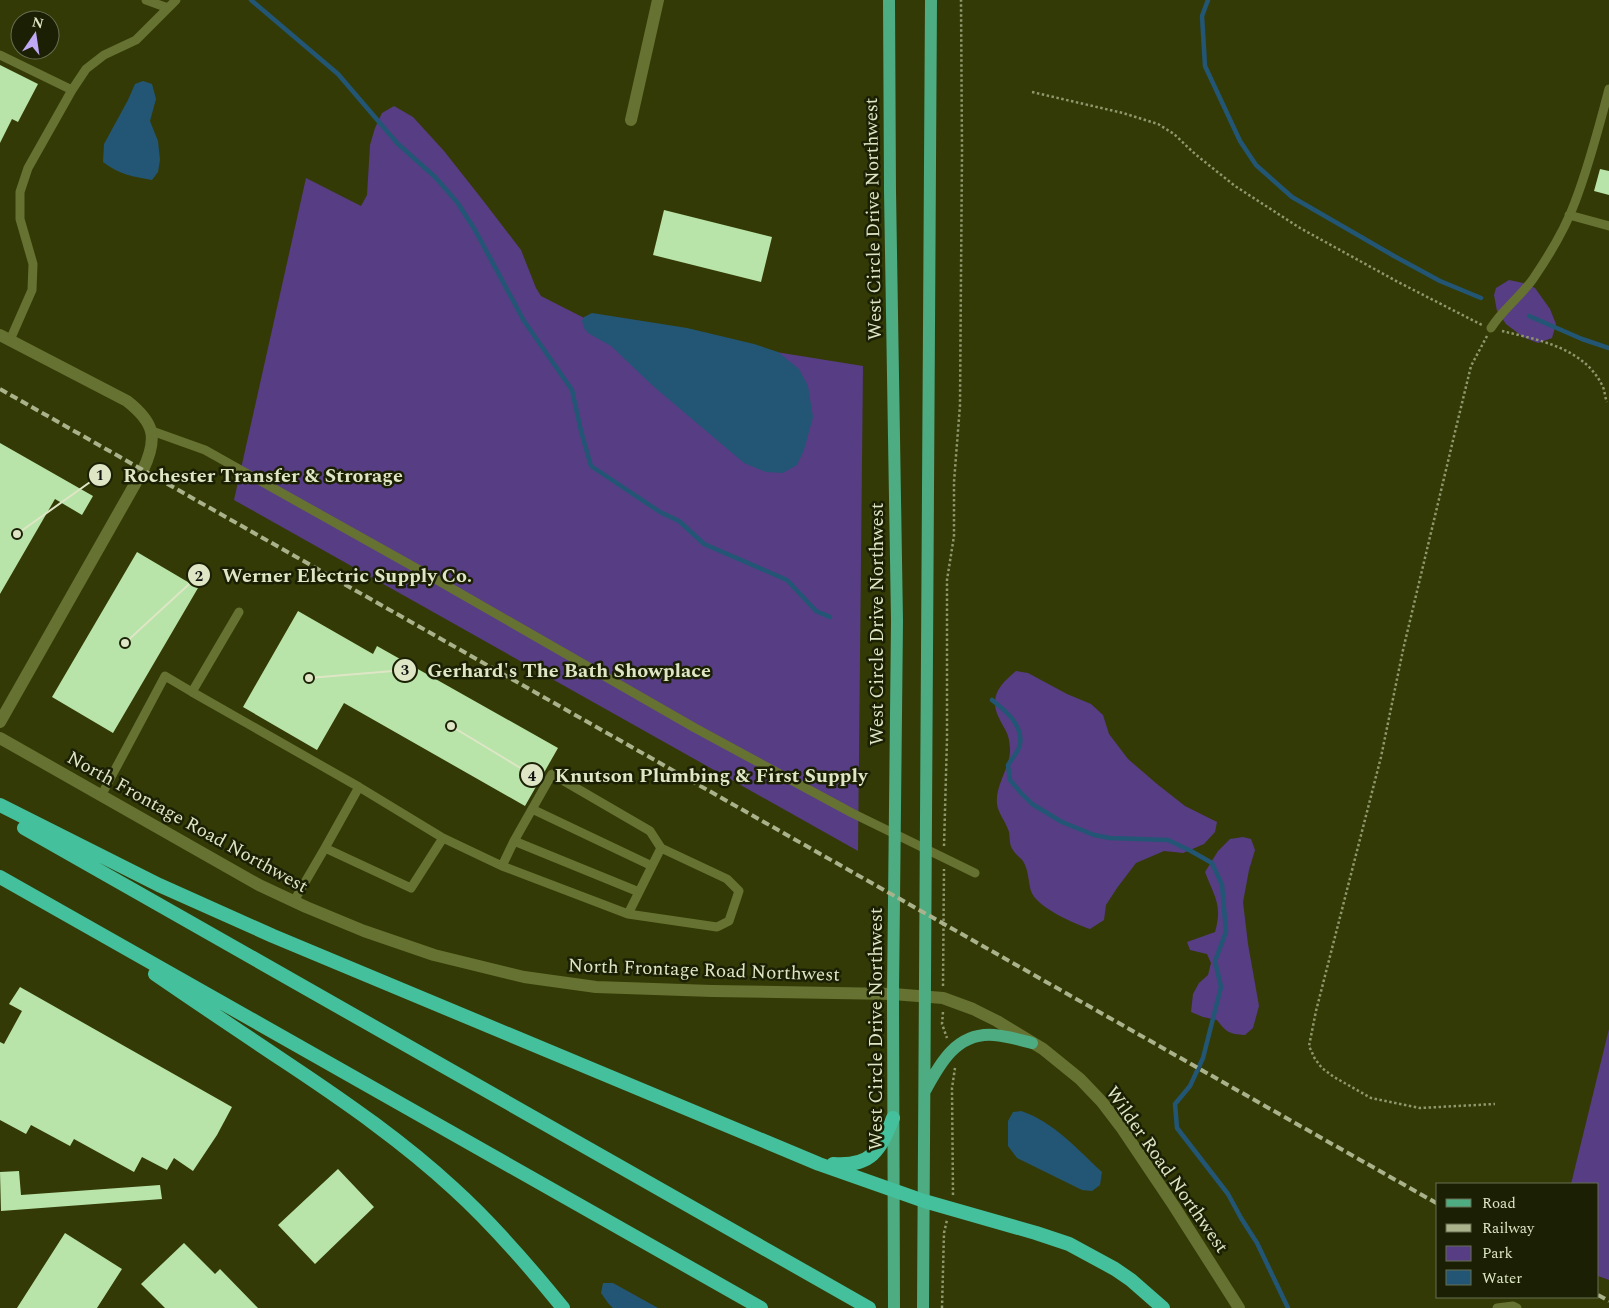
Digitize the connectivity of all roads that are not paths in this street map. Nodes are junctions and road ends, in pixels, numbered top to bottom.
1 (146, 0) edge
2 (176, 0) edge
3 (658, 0) edge
4 (889, 0) edge
5 (931, 0) edge
6 (168, 8) junction
7 (0, 55) edge
8 (1609, 89) edge
9 (72, 90) junction
10 (631, 120) dead end
11 (1569, 215) junction
12 (1609, 226) edge
13 (1491, 328) road end
14 (5, 337) edge
15 (152, 431) junction
16 (239, 612) dead end
17 (192, 692) junction
18 (0, 722) edge
19 (0, 738) edge
20 (359, 787) junction
21 (101, 796) junction
22 (0, 805) edge
23 (532, 810) junction
24 (0, 814) edge
25 (443, 838) junction
26 (514, 841) junction
27 (325, 848) junction
28 (661, 848) junction
29 (502, 866) junction
30 (652, 866) junction
31 (975, 873) dead end
32 (0, 877) edge
33 (639, 892) junction
34 (294, 902) junction
35 (628, 914) junction
36 (68, 915) junction
37 (893, 994) junction
38 (925, 996) junction
39 (1032, 1043) junction
40 (924, 1093) junction
41 (893, 1118) junction
42 (819, 1164) junction
43 (894, 1191) junction
44 (924, 1201) junction
45 (563, 1308) edge
46 (761, 1308) edge
47 (869, 1308) edge
48 (894, 1308) edge
49 (924, 1308) edge
50 (1163, 1308) edge
51 (1239, 1308) edge
52 (1497, 1308) edge
53 (1516, 1308) edge

1 - 6 lane
2 - 6 lane
3 - 10 street
4 - 37 main road, West Circle Drive Northwest
5 - 38 main road
6 - 9 lane
7 - 9 lane
8 - 11 lane
9 - 14 lane
11 - 12 lane
11 - 13 lane
14 - 15 street
15 - 18 street
15 - 31 lane
16 - 17 lane
17 - 20 lane
17 - 21 lane
19 - 21 street, North Frontage Road Northwest
20 - 25 lane
20 - 27 lane
21 - 34 street, North Frontage Road Northwest
22 - 42 highway
23 - 26 lane
23 - 28 lane
23 - 30 lane
24 - 47 highway
25 - 27 lane
25 - 29 lane
26 - 29 lane
26 - 33 lane
27 - 34 lane
28 - 30 lane
28 - 35 lane
29 - 35 lane
30 - 33 lane
32 - 36 highway
33 - 35 lane
34 - 37 street, North Frontage Road Northwest
36 - 45 highway
36 - 46 highway
37 - 38 street, Wilder Road Northwest
37 - 41 main road, West Circle Drive Northwest
38 - 39 street, Wilder Road Northwest
38 - 40 main road
39 - 40 main road
39 - 51 street, Wilder Road Northwest
40 - 44 main road
41 - 42 highway
41 - 43 main road, West Circle Drive Northwest
42 - 43 highway
43 - 44 highway
43 - 48 main road, West Circle Drive Northwest
44 - 49 main road
44 - 50 highway
52 - 53 lane

